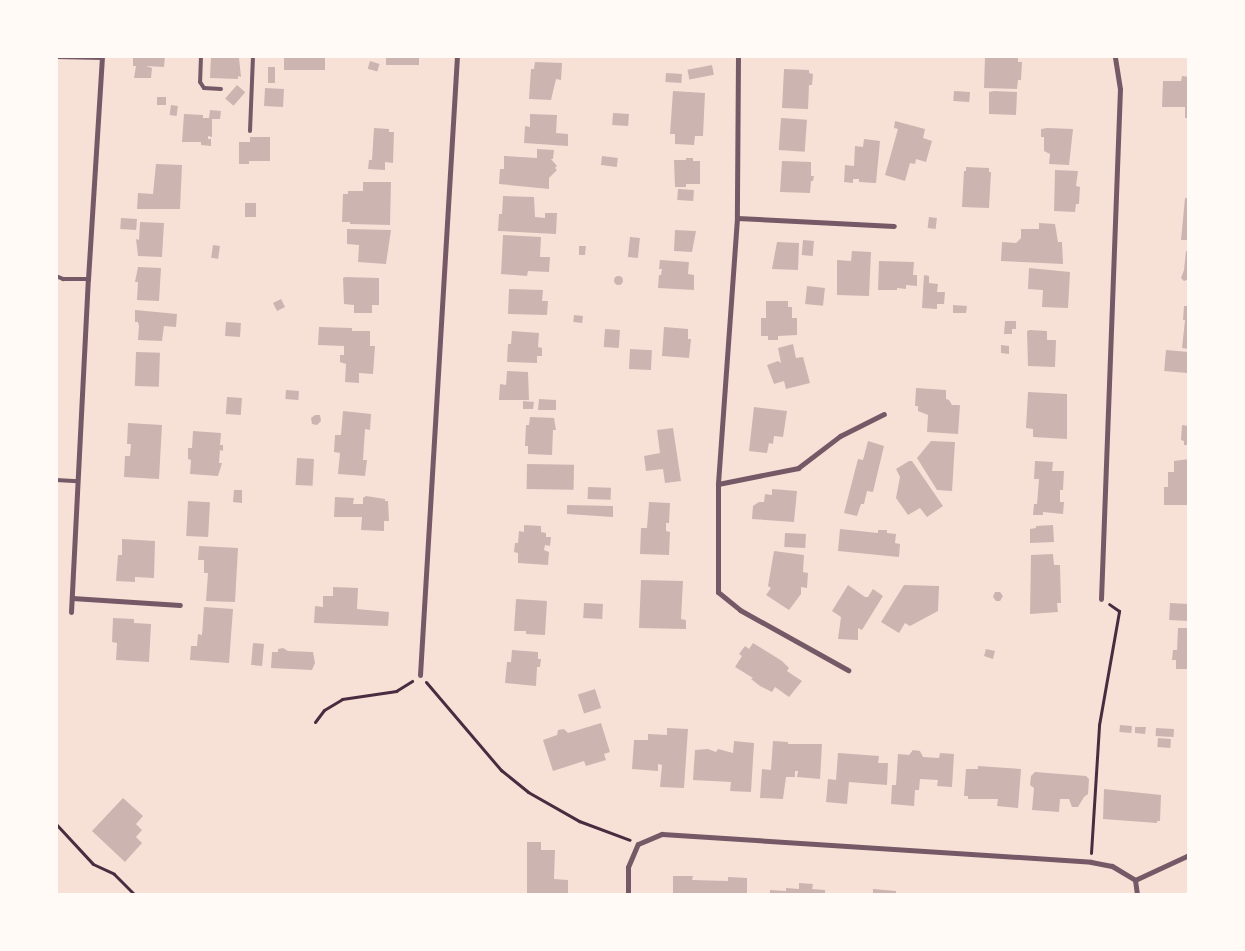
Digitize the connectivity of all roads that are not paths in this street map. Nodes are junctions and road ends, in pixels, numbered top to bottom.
1 (56, 56) edge
2 (201, 56) edge
3 (253, 56) edge
4 (456, 56) edge
5 (738, 56) edge
6 (1115, 56) edge
7 (102, 57) edge
8 (221, 89) dead end
9 (250, 131) dead end
10 (737, 218) junction
11 (894, 226) dead end
12 (56, 276) edge
13 (88, 280) junction
14 (884, 414) dead end
15 (56, 480) edge
16 (78, 481) junction
17 (718, 484) junction
18 (72, 598) junction
19 (1101, 599) road end
20 (180, 605) dead end
21 (71, 612) dead end
22 (848, 670) dead end
23 (420, 675) road end
24 (1189, 855) edge
25 (1136, 880) junction
26 (628, 895) edge
27 (1137, 895) edge

1 - 7 lane
2 - 8 lane
3 - 9 lane
4 - 23 street
5 - 10 street
6 - 19 street
7 - 13 street
10 - 11 street
10 - 17 street
12 - 13 lane
13 - 16 street
14 - 17 street
15 - 16 lane
16 - 18 street
17 - 22 street
18 - 20 street
18 - 21 street
24 - 25 street
25 - 26 street
25 - 27 street

